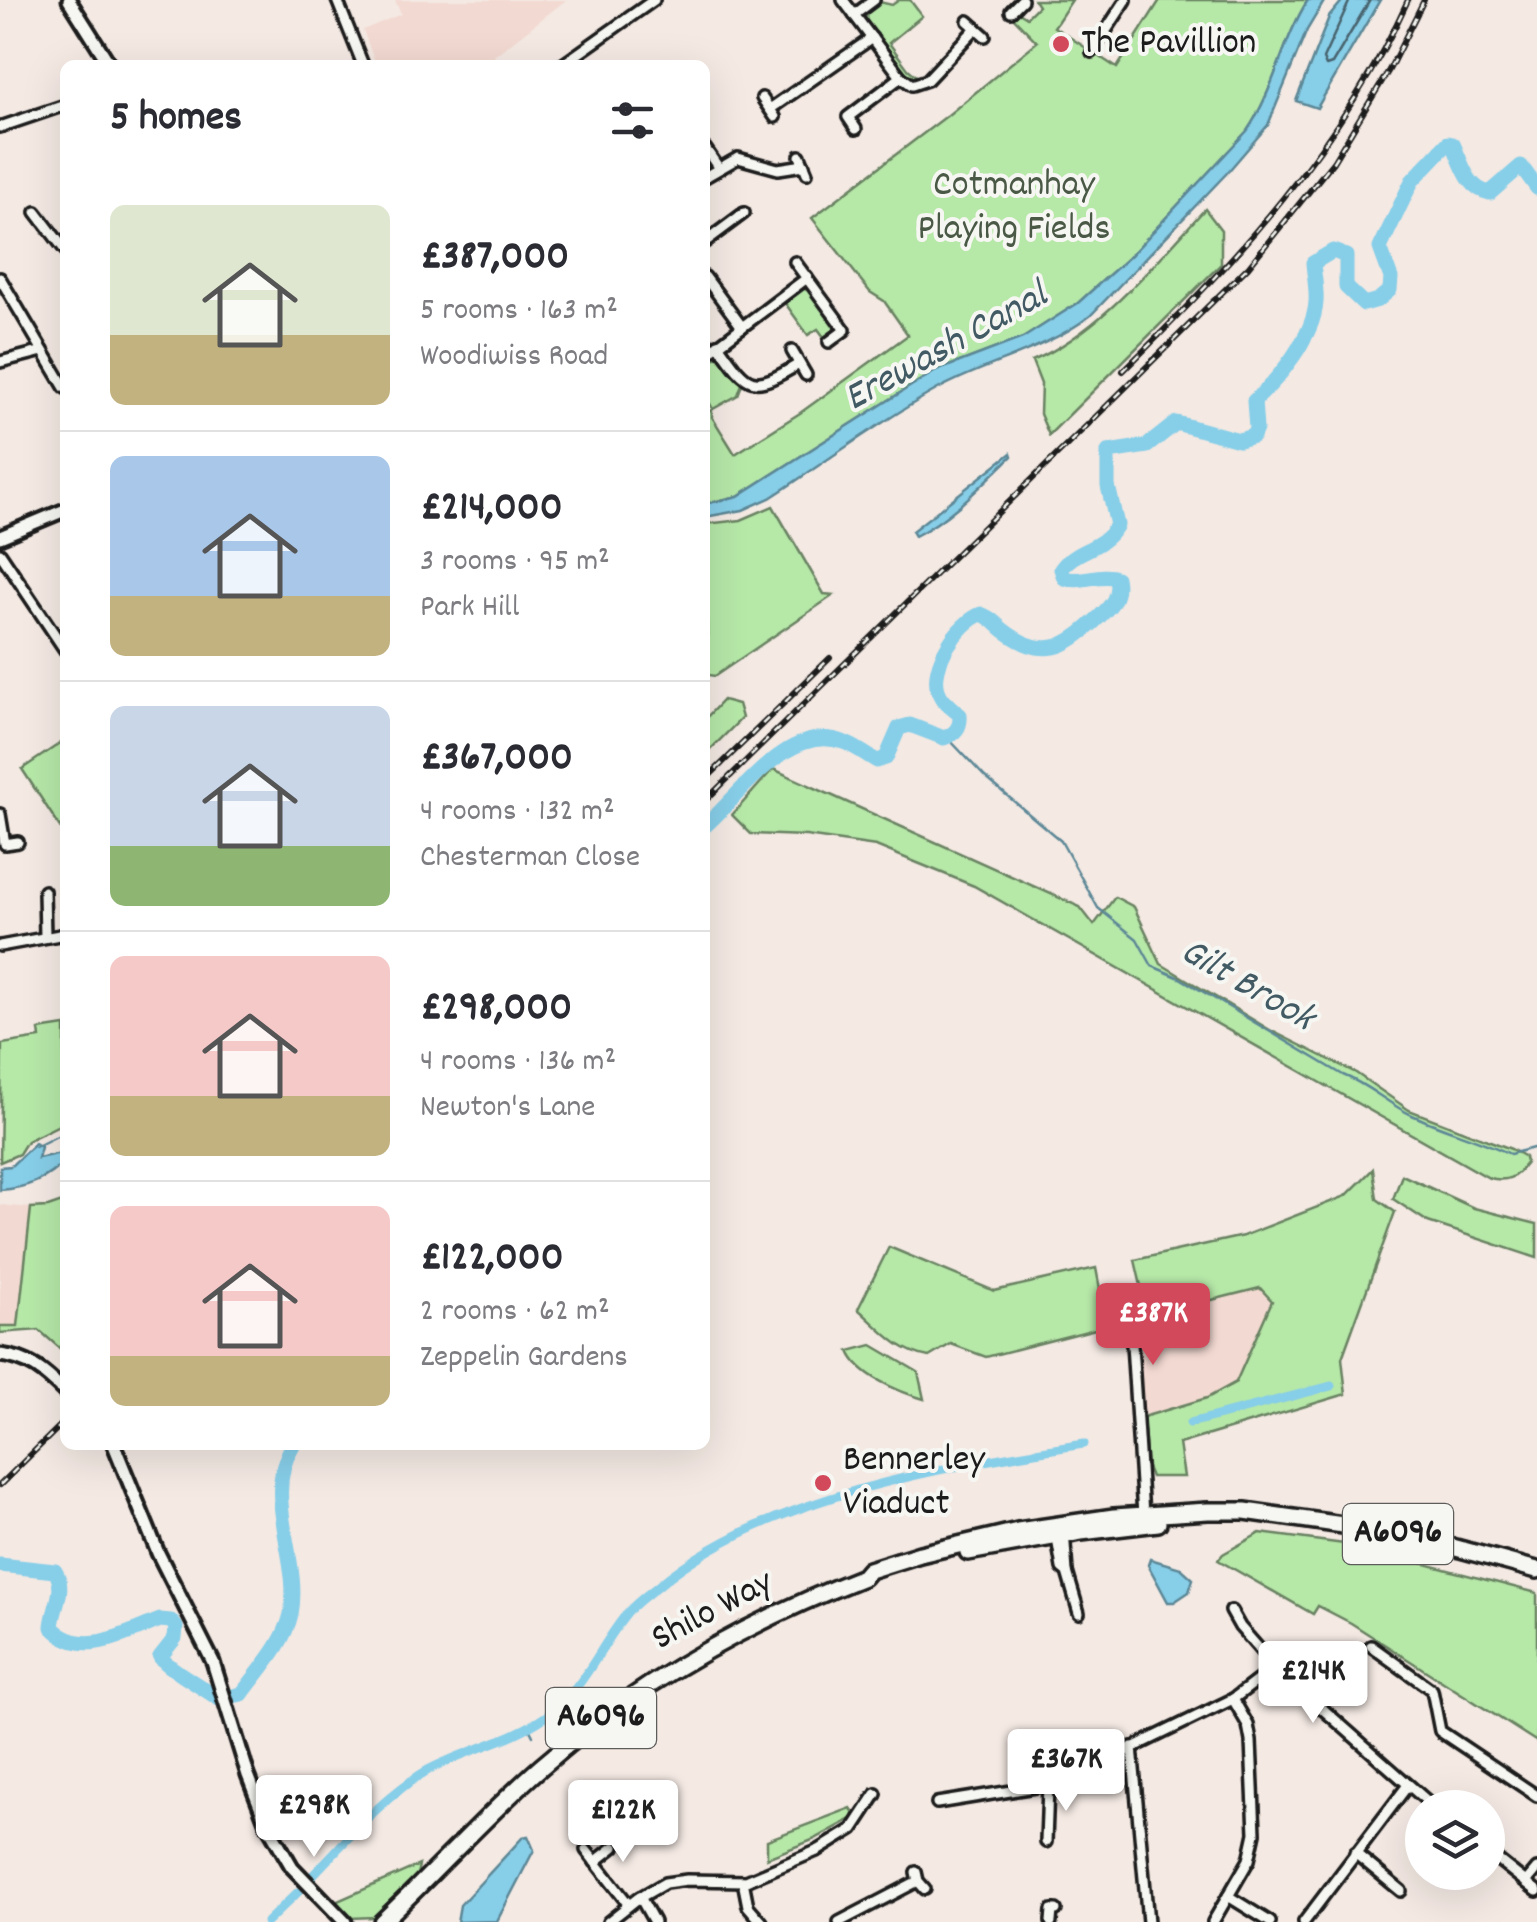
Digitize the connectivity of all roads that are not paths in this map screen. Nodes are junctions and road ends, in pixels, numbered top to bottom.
1 (69, 0) edge
2 (336, 0) edge
3 (654, 0) edge
4 (844, 0) edge
5 (874, 0) edge
6 (1126, 0) edge
7 (1025, 3) edge
8 (1011, 10) dead end
9 (854, 14) junction
10 (984, 36) dead end
11 (872, 38) junction
12 (1092, 52) dead end
13 (107, 60) edge
14 (361, 60) edge
15 (569, 60) edge
16 (901, 77) junction
17 (762, 98) dead end
18 (60, 107) edge
19 (0, 127) edge
20 (856, 129) dead end
21 (710, 155) edge
22 (804, 165) dead end
23 (718, 167) junction
24 (710, 173) edge
25 (36, 212) dead end
26 (744, 213) dead end
27 (710, 238) edge
28 (60, 243) edge
29 (795, 262) dead end
30 (0, 278) edge
31 (807, 278) junction
32 (710, 284) edge
33 (742, 327) junction
34 (829, 342) dead end
35 (718, 344) junction
36 (43, 351) junction
37 (710, 351) edge
38 (792, 352) dead end
39 (0, 362) edge
40 (799, 364) junction
41 (806, 375) dead end
42 (60, 380) edge
43 (60, 512) edge
44 (0, 537) edge
45 (0, 553) edge
46 (60, 643) edge
47 (0, 814) edge
48 (18, 842) dead end
49 (44, 890) dead end
50 (60, 935) edge
51 (45, 937) junction
52 (0, 946) edge
53 (1130, 1313) dead end
54 (0, 1355) edge
55 (60, 1387) edge
56 (116, 1450) edge
57 (1142, 1514) junction
58 (1256, 1515) junction
59 (1159, 1523) junction
60 (1060, 1529) junction
61 (1537, 1570) edge
62 (1231, 1611) dead end
63 (1078, 1613) dead end
64 (1371, 1646) dead end
65 (1382, 1654) junction
66 (1374, 1666) dead end
67 (1274, 1668) junction
68 (1233, 1699) junction
69 (1132, 1747) junction
70 (1408, 1785) junction
71 (1048, 1786) junction
72 (1414, 1790) edge
73 (876, 1794) dead end
74 (1537, 1796) edge
75 (937, 1803) dead end
76 (1046, 1842) dead end
77 (614, 1848) dead end
78 (586, 1850) dead end
79 (1355, 1854) junction
80 (596, 1862) junction
81 (1505, 1865) edge
82 (1537, 1869) edge
83 (920, 1880) dead end
84 (743, 1881) junction
85 (1526, 1882) junction
86 (1537, 1891) edge
87 (1401, 1892) dead end
88 (1228, 1896) junction
89 (640, 1897) junction
90 (629, 1905) junction
91 (1056, 1910) dead end
92 (345, 1922) edge
93 (382, 1922) edge
94 (608, 1922) edge
95 (654, 1922) edge
96 (762, 1922) edge
97 (838, 1922) edge
98 (1051, 1922) edge
99 (1148, 1922) edge
100 (1213, 1922) edge
101 (1270, 1922) edge
102 (1304, 1922) edge

1 - 13 street
2 - 14 street
3 - 15 street
4 - 9 street
5 - 9 street
6 - 12 street
7 - 8 street
9 - 11 street
10 - 16 street
11 - 16 street
11 - 17 street
16 - 20 street
18 - 19 street
21 - 23 street
22 - 23 street
23 - 24 street
25 - 28 street
26 - 27 street
29 - 31 street
30 - 36 street
31 - 33 street
31 - 34 street
32 - 33 street
33 - 35 street
35 - 37 street
35 - 40 street
36 - 39 street
36 - 42 street
38 - 40 street
40 - 41 street
43 - 44 street
45 - 46 street
47 - 48 street
49 - 51 street
50 - 51 street
51 - 52 street
53 - 57 street
54 - 55 street
56 - 92 street
57 - 58 main road, Shilo Way / A6096
57 - 59 street
57 - 60 main road, Shilo Way / A6096
58 - 59 main road, Shilo Way / A6096
58 - 61 main road, Shilo Way / A6096
59 - 60 main road, Shilo Way / A6096
60 - 63 street
60 - 93 main road, Shilo Way / A6096
62 - 67 street
64 - 65 street
65 - 66 street
65 - 74 street
67 - 68 street
67 - 70 street
68 - 69 street
68 - 88 street
69 - 71 street
69 - 99 street
70 - 72 street
70 - 79 street
71 - 75 street
71 - 76 street
73 - 84 street
77 - 80 street
78 - 80 street
79 - 87 street
79 - 102 street
80 - 90 street
81 - 85 street
82 - 85 street
83 - 97 street
84 - 89 street
84 - 96 street
85 - 86 street
88 - 100 street
88 - 101 street
89 - 90 street
89 - 95 street
90 - 94 street
91 - 98 street

